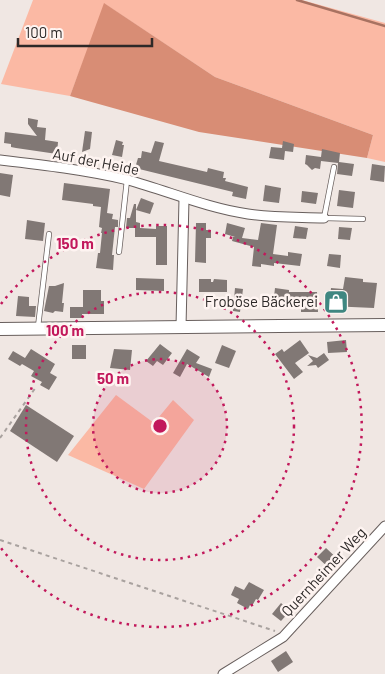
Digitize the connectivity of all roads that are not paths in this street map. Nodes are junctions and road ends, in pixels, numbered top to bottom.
1 (0, 160) edge
2 (334, 167) dead end
3 (127, 180) junction
4 (184, 199) junction
5 (324, 218) junction
6 (362, 219) dead end
7 (49, 234) dead end
8 (119, 252) dead end
9 (385, 325) edge
10 (181, 327) junction
11 (38, 328) junction
12 (0, 329) edge
13 (385, 526) edge
14 (223, 674) edge

1 - 3 street, Auf der Heide
2 - 5 lane
3 - 4 street, Auf der Heide
3 - 8 lane
4 - 5 street, Auf der Heide
4 - 10 street
5 - 6 lane
7 - 11 lane
9 - 10 main road
10 - 11 main road
11 - 12 main road
13 - 14 street, Quernheimer Weg

